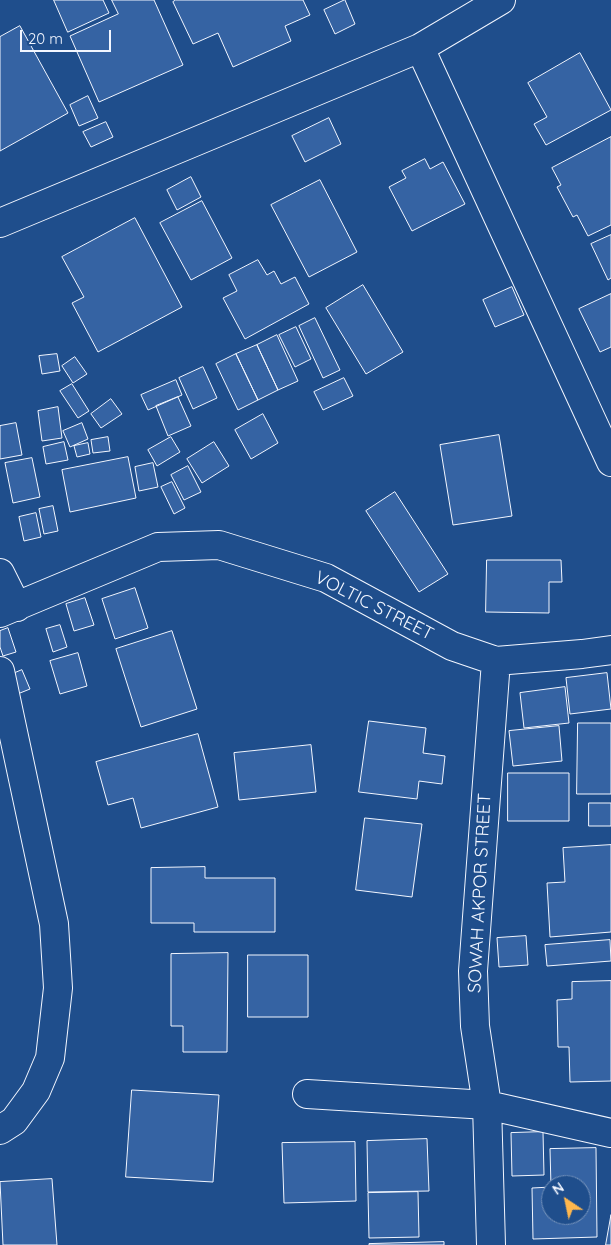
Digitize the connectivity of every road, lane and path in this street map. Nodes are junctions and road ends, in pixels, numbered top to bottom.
1 (501, 0) edge
2 (420, 48) junction
3 (0, 223) edge
4 (611, 462) edge
5 (0, 573) edge
6 (8, 610) edge
7 (611, 650) edge
8 (496, 660) junction
9 (0, 671) edge
10 (307, 1094) dead end
11 (487, 1105) junction
12 (0, 1130) edge
13 (611, 1133) edge
14 (490, 1245) edge

1 - 2 street
2 - 3 street
2 - 4 street
5 - 6 street
6 - 8 street, VOLTIC STREET
7 - 8 street, VOLTIC STREET
8 - 11 street, SOWAH AKPOR STREET
9 - 12 street
10 - 11 street
11 - 13 street
11 - 14 street, SOWAH AKPOR STREET

